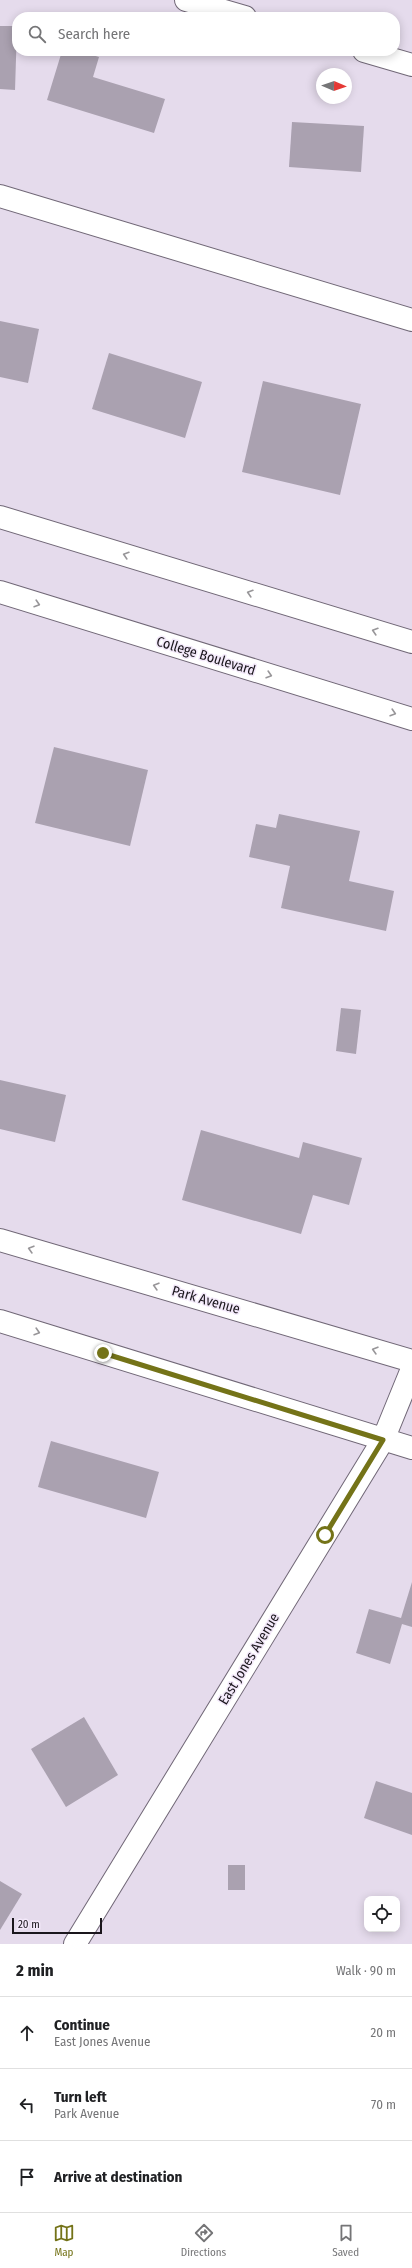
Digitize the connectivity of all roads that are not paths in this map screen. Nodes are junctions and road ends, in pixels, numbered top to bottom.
1 (186, 0) edge
2 (228, 12) edge
3 (381, 56) edge
4 (412, 65) edge
5 (0, 196) edge
6 (412, 320) edge
7 (0, 517) edge
8 (0, 592) edge
9 (412, 642) edge
10 (412, 719) edge
11 (0, 1240) edge
12 (0, 1321) edge
13 (412, 1361) edge
14 (412, 1369) edge
15 (383, 1440) junction
16 (412, 1448) edge
17 (75, 1944) edge

1 - 2 street
3 - 4 street
5 - 6 street
9 -> 7 street
8 -> 10 street, College Boulevard
13 -> 11 street, Park Avenue
12 -> 15 street
14 - 15 street, East Jones Avenue
15 - 16 street
15 - 17 street, East Jones Avenue

